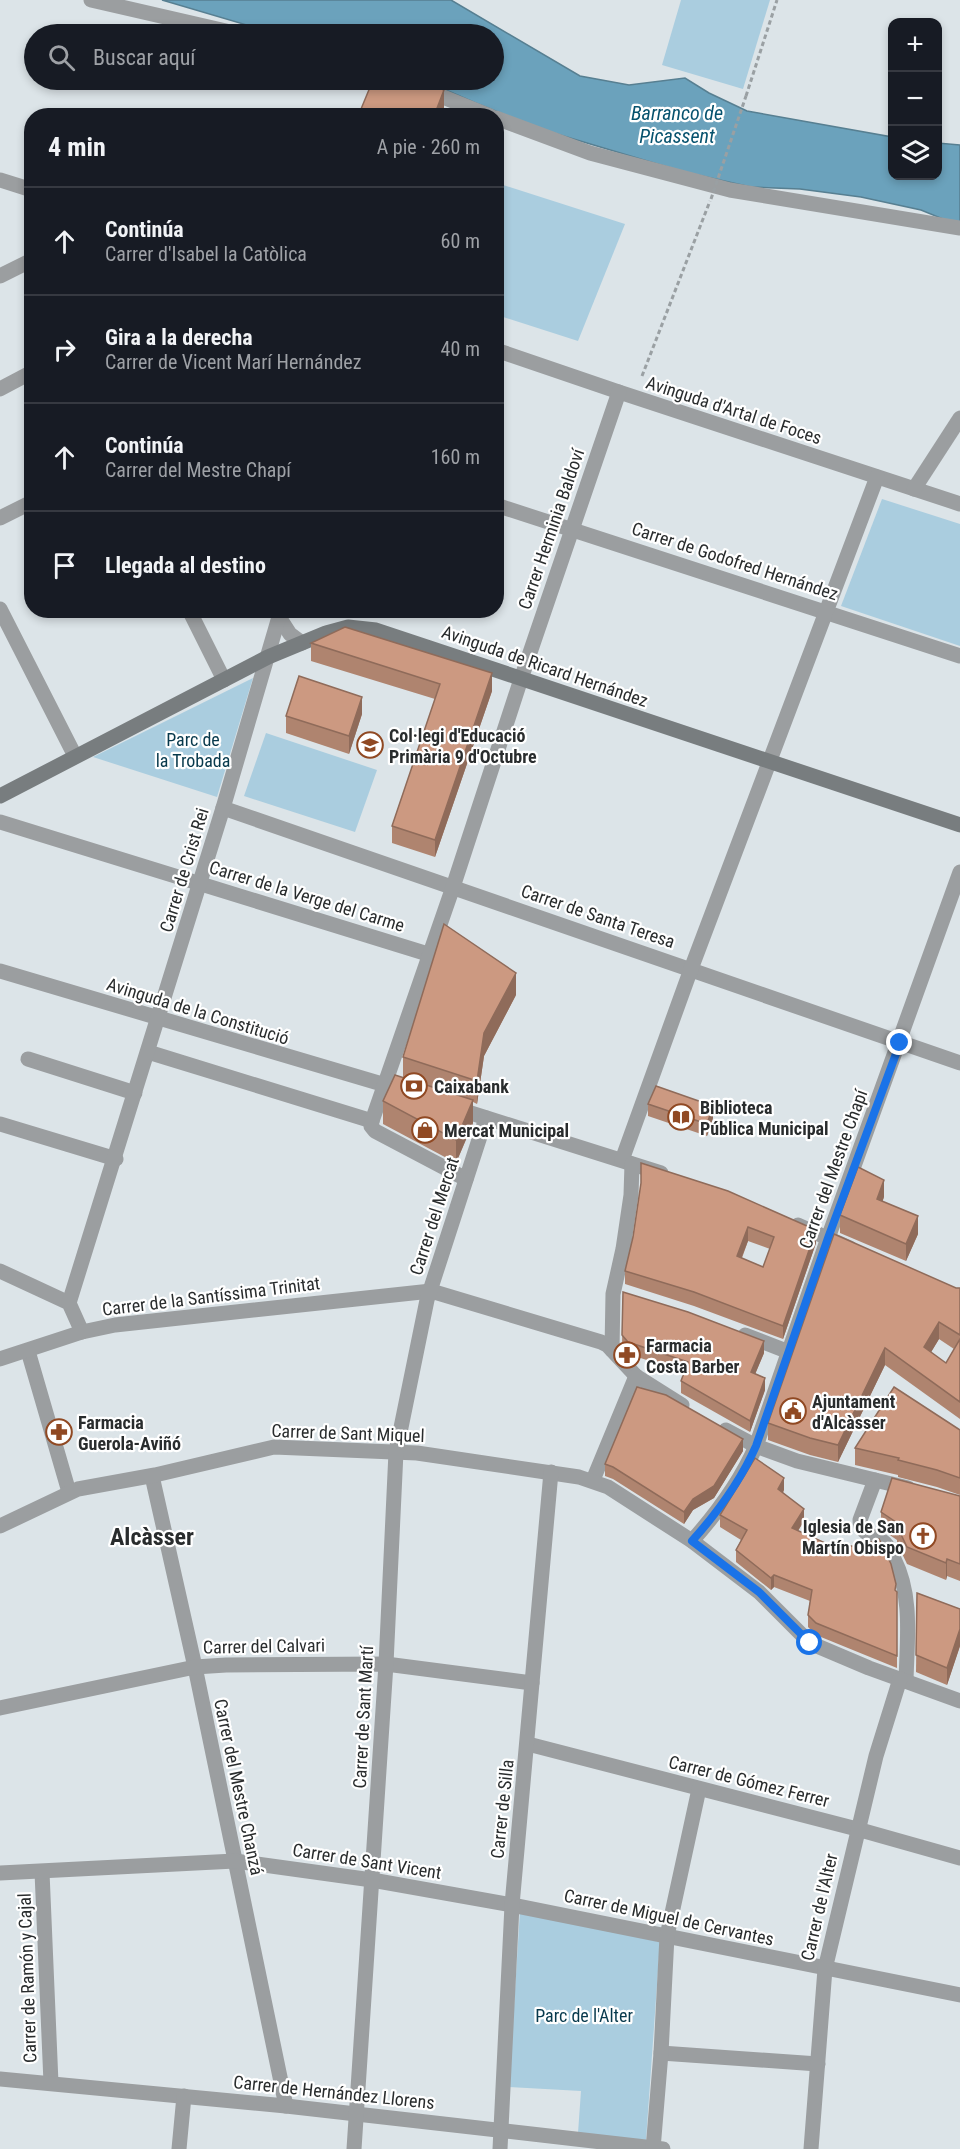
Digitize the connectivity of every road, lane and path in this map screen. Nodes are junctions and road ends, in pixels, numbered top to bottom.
1 (91, 0) edge
2 (777, 0) edge
3 (195, 24) edge
4 (426, 90) edge
5 (470, 108) edge
6 (504, 121) edge
7 (0, 180) edge
8 (24, 188) edge
9 (960, 228) edge
10 (24, 264) edge
11 (0, 276) edge
12 (504, 353) edge
13 (24, 376) edge
14 (642, 376) dead end
15 (0, 388) edge
16 (619, 392) junction
17 (960, 418) edge
18 (877, 477) junction
19 (914, 489) junction
20 (960, 504) edge
21 (24, 506) edge
22 (504, 508) edge
23 (0, 518) edge
24 (571, 529) junction
25 (0, 609) edge
26 (827, 611) junction
27 (193, 618) edge
28 (279, 618) edge
29 (282, 618) edge
30 (302, 643) junction
31 (960, 656) edge
32 (268, 657) junction
33 (520, 679) junction
34 (224, 680) junction
35 (75, 756) junction
36 (771, 762) junction
37 (0, 796) edge
38 (223, 808) junction
39 (0, 822) edge
40 (960, 825) edge
41 (960, 872) edge
42 (199, 883) junction
43 (453, 887) junction
44 (430, 955) junction
45 (691, 969) junction
46 (0, 971) edge
47 (158, 1019) junction
48 (900, 1043) junction
49 (148, 1052) junction
50 (28, 1059) dead end
51 (960, 1063) edge
52 (386, 1086) junction
53 (135, 1094) junction
54 (423, 1097) edge
55 (444, 1104) edge
56 (486, 1118) junction
57 (372, 1120) junction
58 (0, 1124) edge
59 (116, 1159) junction
60 (627, 1162) junction
61 (673, 1177) edge
62 (466, 1179) junction
63 (785, 1219) edge
64 (828, 1238) junction
65 (869, 1256) edge
66 (0, 1271) edge
67 (430, 1291) junction
68 (69, 1304) junction
69 (727, 1328) edge
70 (82, 1332) junction
71 (612, 1350) junction
72 (28, 1351) junction
73 (789, 1352) junction
74 (0, 1359) edge
75 (636, 1376) junction
76 (694, 1412) edge
77 (713, 1423) edge
78 (756, 1446) junction
79 (396, 1452) junction
80 (551, 1472) junction
81 (152, 1476) junction
82 (593, 1480) junction
83 (875, 1480) junction
84 (69, 1492) junction
85 (924, 1493) edge
86 (0, 1526) edge
87 (692, 1541) junction
88 (386, 1665) junction
89 (195, 1667) junction
90 (903, 1680) junction
91 (532, 1683) junction
92 (960, 1701) edge
93 (0, 1708) edge
94 (528, 1744) junction
95 (699, 1789) junction
96 (857, 1829) junction
97 (960, 1858) edge
98 (235, 1861) junction
99 (42, 1872) junction
100 (0, 1873) edge
101 (372, 1881) junction
102 (512, 1905) junction
103 (667, 1936) junction
104 (825, 1969) junction
105 (960, 1995) edge
106 (662, 2053) junction
107 (818, 2064) junction
108 (0, 2079) edge
109 (51, 2083) junction
110 (184, 2096) junction
111 (286, 2106) junction
112 (356, 2114) junction
113 (501, 2129) junction
114 (179, 2149) edge
115 (354, 2149) edge
116 (500, 2149) edge
117 (656, 2149) edge
118 (811, 2149) edge

1 - 3 street
2 - 14 path, bridge
4 - 5 street
6 - 9 street
7 - 8 street
10 - 11 street
12 - 16 street, Avinguda d'Artal de Foces
13 - 15 street
16 - 18 street, Avinguda d'Artal de Foces
16 - 24 street, Carrer Herminia Baldoví
17 - 19 street
18 - 19 street, Avinguda d'Artal de Foces
18 - 26 street
19 - 20 street, Avinguda d'Artal de Foces
21 - 23 street
22 - 24 street, Carrer de Godofred Hernández
24 - 26 street, Carrer de Godofred Hernández
24 - 33 street, Carrer Herminia Baldoví
25 - 35 street
26 - 31 street, Carrer de Godofred Hernández
26 - 36 street
27 - 34 street
28 - 32 street, Carrer de Crist Rei
29 - 30 street
30 - 32 street, Avinguda de Ricard Hernández
30 - 33 street, Avinguda de Ricard Hernández
32 - 34 street, Avinguda de Ricard Hernández
32 - 38 street, Carrer de Crist Rei
33 - 36 street, Avinguda de Ricard Hernández
33 - 43 street, Carrer Herminia Baldoví
34 - 35 street, Avinguda de Ricard Hernández
35 - 37 street, Avinguda de Ricard Hernández
36 - 40 street, Avinguda de Ricard Hernández
36 - 45 street
38 - 42 street, Carrer de Crist Rei
38 - 43 street, Carrer de Santa Teresa
39 - 42 street, Carrer de la Verge del Carme
41 - 48 street, Carrer del Mestre Chapí
42 - 44 street, Carrer de la Verge del Carme
42 - 47 street, Carrer de Crist Rei
43 - 44 street, Carrer Herminia Baldoví
43 - 45 street, Carrer de Santa Teresa
44 - 52 street, Carrer Herminia Baldoví
45 - 48 street, Carrer de Santa Teresa
45 - 60 street
46 - 47 street, Avinguda de la Constitució
47 - 49 street, Carrer de Crist Rei
47 - 52 street, Avinguda de la Constitució
48 - 51 street, Carrer de Santa Teresa
48 - 64 street, Carrer del Mestre Chapí
49 - 53 street, Carrer de Crist Rei
49 - 57 street
50 - 53 street
52 - 54 street, Avinguda de la Constitució
52 - 57 street, Carrer Herminia Baldoví
53 - 59 street, Carrer de Crist Rei
55 - 56 street
56 - 60 street
56 - 62 street, Carrer del Mercat
57 - 62 street
58 - 59 street
59 - 68 street, Carrer de Crist Rei
60 - 61 street
60 - 71 street
62 - 67 street, Carrer del Mercat
63 - 64 street
64 - 65 street
64 - 73 street, Carrer del Mestre Chapí
66 - 68 street
67 - 70 street, Carrer de la Santíssima Trinitat
67 - 71 street
67 - 79 street, Carrer de Sant Martí
68 - 70 street
69 - 73 street
70 - 72 street, Carrer de la Santíssima Trinitat
71 - 75 street
72 - 74 street, Carrer de la Santíssima Trinitat
72 - 84 street
73 - 78 street, Carrer del Mestre Chapí
75 - 76 street
75 - 82 street
77 - 78 street
78 - 83 street
78 - 87 street, Carrer del Mestre Chapí
79 - 80 street, Carrer de Sant Miquel
79 - 81 street, Carrer de Sant Miquel
79 - 88 street, Carrer de Sant Martí
80 - 82 street, Carrer de Sant Miquel
80 - 91 street, Carrer de Silla
81 - 84 street, Carrer de Sant Miquel
81 - 89 street, Carrer del Mestre Chanzá
82 - 87 street, Carrer de Sant Miquel
83 - 85 street
83 - 90 street, Carrer de l'Alter
84 - 86 street, Carrer de Sant Miquel
87 - 90 street, Carrer de Sant Miquel
88 - 89 street, Carrer del Calvari
88 - 91 street, Carrer del Calvari
88 - 101 street, Carrer de Sant Martí
89 - 93 street, Carrer del Calvari
89 - 98 street, Carrer del Mestre Chanzá
90 - 92 street, Carrer de Sant Miquel
90 - 96 street, Carrer de l'Alter
91 - 94 street, Carrer de Silla
94 - 95 street, Carrer de Gómez Ferrer
94 - 102 street, Carrer de Silla
95 - 96 street, Carrer de Gómez Ferrer
95 - 103 street
96 - 97 street, Carrer de Gómez Ferrer
96 - 104 street, Carrer de l'Alter
98 - 99 street, Carrer de Sant Vicent
98 - 101 street, Carrer de Sant Vicent
98 - 111 street, Carrer del Mestre Chanzá
99 - 100 street, Carrer de Sant Vicent
99 - 109 street, Carrer de Ramón y Cajal
101 - 102 street, Carrer de Sant Vicent
101 - 112 street, Carrer de Sant Martí
102 - 103 street, Carrer de Miguel de Cervantes
102 - 113 street, Carrer de Silla
103 - 104 street, Carrer de Miguel de Cervantes
103 - 106 street
104 - 105 street, Carrer de Miguel de Cervantes
104 - 107 street, Carrer de l'Alter
106 - 107 street
106 - 117 street
107 - 118 street, Carrer de l'Alter
108 - 109 street, Carrer de Hernández Llorens
109 - 110 street, Carrer de Hernández Llorens
110 - 111 street, Carrer de Hernández Llorens
110 - 114 street
111 - 112 street, Carrer de Hernández Llorens
112 - 113 street, Carrer de Hernández Llorens
112 - 115 street, Carrer de Sant Martí
113 - 116 street, Carrer de Silla
113 - 117 street, Carrer de Hernández Llorens

